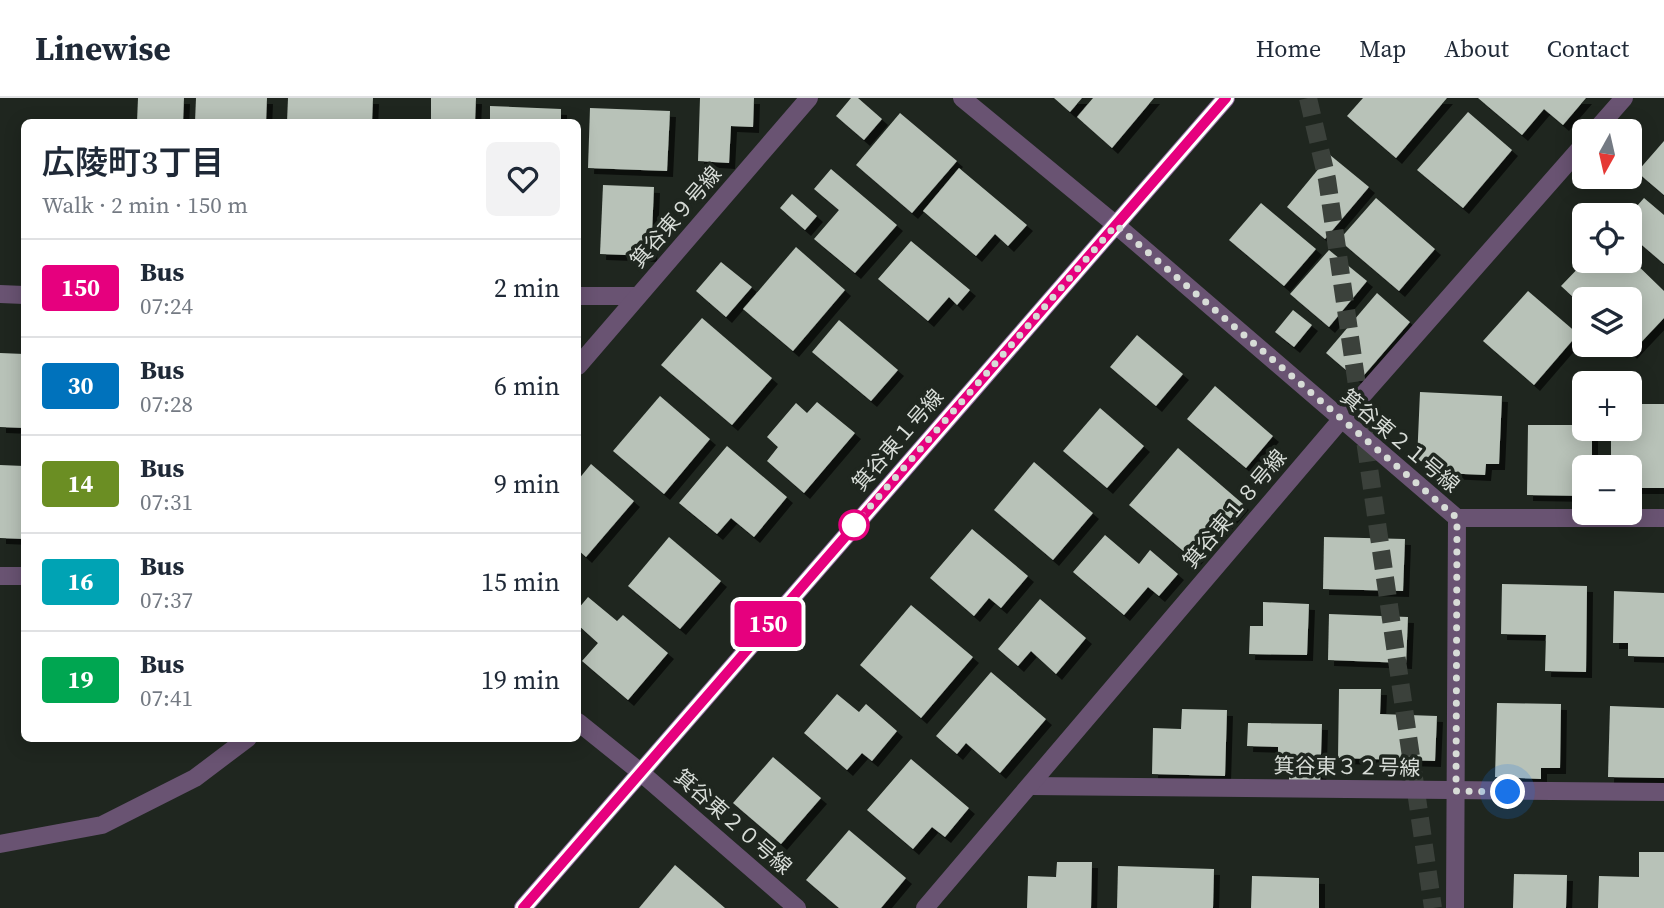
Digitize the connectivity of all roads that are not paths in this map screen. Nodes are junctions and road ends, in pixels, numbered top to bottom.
1 (809, 98) edge
2 (962, 98) edge
3 (1226, 98) edge
4 (1624, 98) edge
5 (1606, 119) edge
6 (1572, 158) edge
7 (1116, 225) junction
8 (0, 295) edge
9 (21, 295) edge
10 (581, 296) edge
11 (636, 296) junction
12 (581, 362) edge
13 (1340, 421) junction
14 (1457, 518) junction
15 (1664, 518) edge
16 (0, 576) edge
17 (21, 576) edge
18 (581, 724) edge
19 (243, 742) edge
20 (639, 771) junction
21 (1030, 786) junction
22 (1456, 791) junction
23 (1664, 793) edge
24 (0, 844) edge
25 (523, 908) edge
26 (797, 908) edge
27 (925, 908) edge
28 (1455, 908) edge

1 - 11 street, 箕谷東９号線
2 - 7 street, 箕谷東２１号線
3 - 7 street, 箕谷東１号線
4 - 5 street
6 - 13 street, 箕谷東１８号線
7 - 13 street, 箕谷東２１号線
7 - 20 street, 箕谷東１号線
8 - 9 street
10 - 11 street
11 - 12 street, 箕谷東９号線
13 - 14 street, 箕谷東２１号線
13 - 21 street, 箕谷東１８号線
14 - 15 street
14 - 22 street, 箕谷東２１号線
16 - 17 street
18 - 20 street, 箕谷東２０号線
19 - 24 street
20 - 25 street, 箕谷東１号線
20 - 26 street, 箕谷東２０号線
21 - 22 street, 箕谷東３２号線
21 - 27 street, 箕谷東１８号線
22 - 23 street, 箕谷東３２号線
22 - 28 street, 箕谷東２１号線

